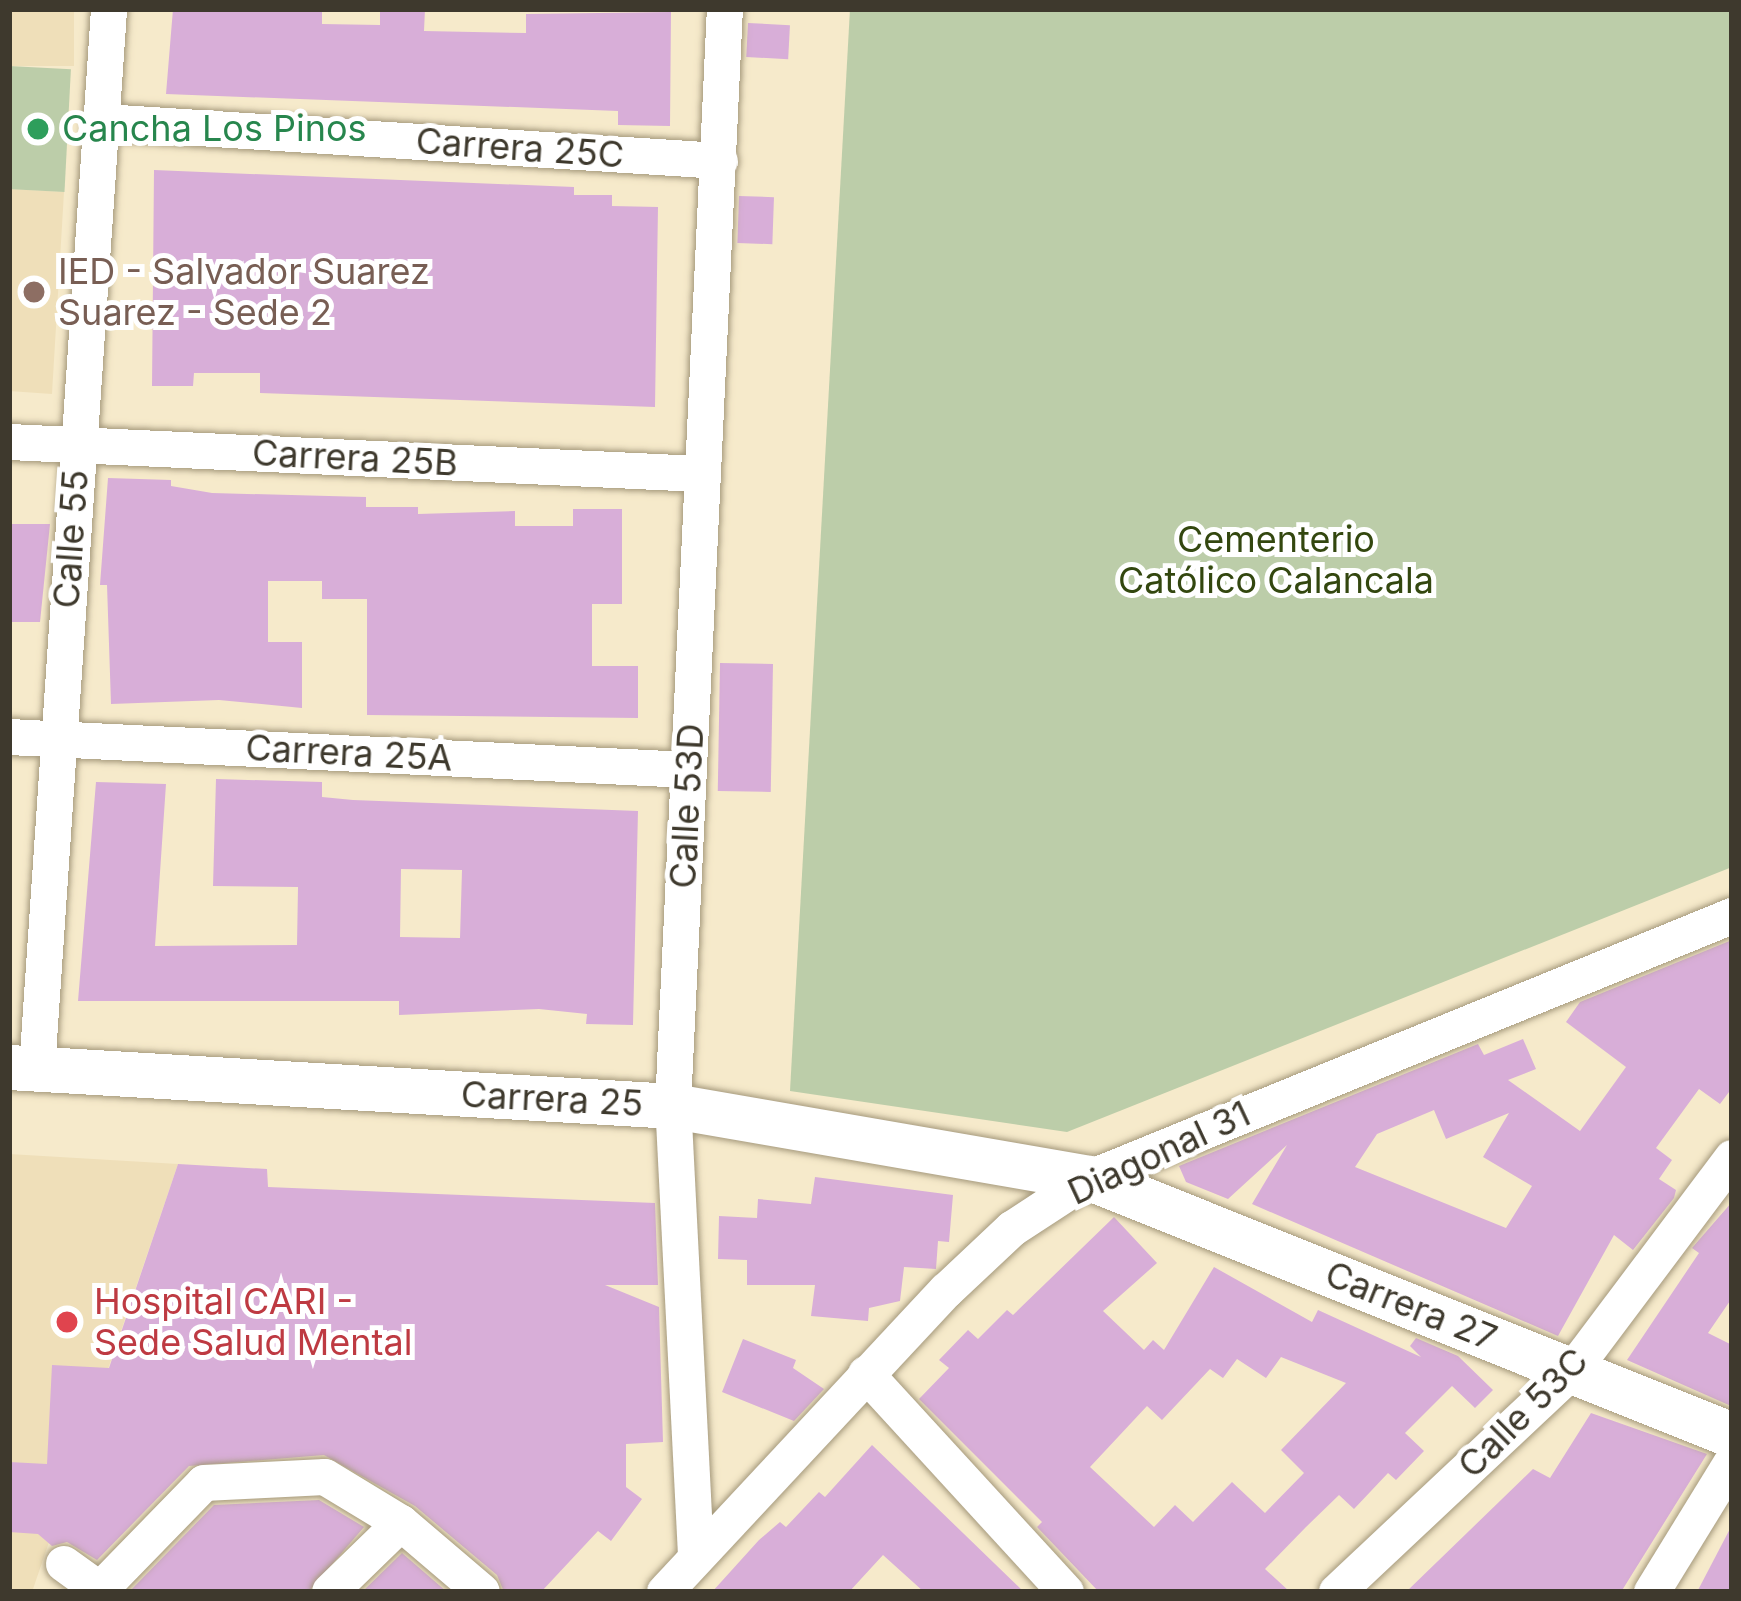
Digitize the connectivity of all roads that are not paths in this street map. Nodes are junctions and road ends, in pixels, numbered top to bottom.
1 (109, 9) edge
2 (724, 9) edge
3 (104, 122) junction
4 (721, 161) junction
5 (9, 442) edge
6 (77, 445) junction
7 (701, 474) junction
8 (9, 736) edge
9 (58, 739) junction
10 (688, 770) junction
11 (1732, 916) edge
12 (23, 1068) edge
13 (673, 1106) junction
14 (1732, 1158) edge
15 (1090, 1178) junction
16 (1573, 1370) junction
17 (866, 1374) junction
18 (1732, 1436) edge
19 (1732, 1462) edge
20 (401, 1523) junction
21 (696, 1556) junction
22 (64, 1564) dead end
23 (102, 1591) edge
24 (330, 1592) edge
25 (482, 1592) edge
26 (665, 1592) edge
27 (1066, 1592) edge
28 (1337, 1592) edge
29 (1652, 1592) edge

1 - 3 street, Calle 55
2 - 4 street, Calle 53D
3 - 4 street, Carrera 25C
3 - 6 street, Calle 55
4 - 7 street, Calle 53D
5 - 6 street, Carrera 25B
6 - 7 street, Carrera 25B
6 - 9 street, Calle 55
7 - 10 street, Calle 53D
8 - 9 street, Carrera 25A
9 - 10 street, Carrera 25A
9 - 12 street, Calle 55
10 - 13 street, Calle 53D
11 - 15 street, Diagonal 31
12 - 13 street, Carrera 25
13 - 15 street, Carrera 25
13 - 21 street, Calle 53D
14 - 16 street, Calle 53C
15 - 16 street, Carrera 27
15 - 17 street, Diagonal 31
16 - 18 street, Carrera 27
16 - 28 street, Calle 53C
17 - 21 street, Diagonal 31
17 - 27 street
19 - 29 street
20 - 23 street
20 - 24 street
20 - 25 street
21 - 26 street
22 - 23 street

